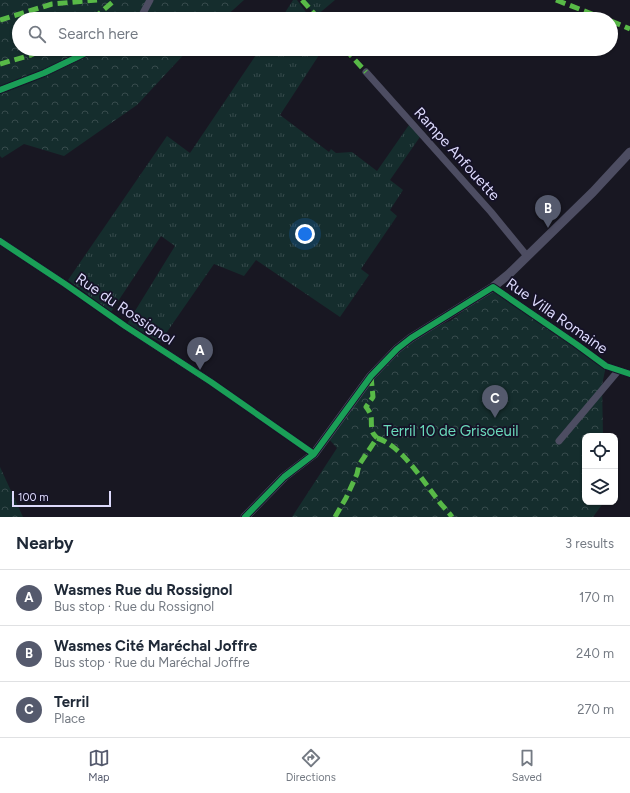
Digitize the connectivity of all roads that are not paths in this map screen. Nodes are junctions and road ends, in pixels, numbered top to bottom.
1 (150, 0) edge
2 (144, 12) edge
3 (79, 56) edge
4 (366, 72) dead end
5 (0, 90) edge
6 (630, 152) edge
7 (0, 241) edge
8 (527, 256) junction
9 (493, 287) junction
10 (618, 371) junction
11 (629, 373) edge
12 (559, 441) dead end
13 (314, 454) junction
14 (245, 517) edge

1 - 2 street
3 - 5 street
4 - 8 street, Rampe Anfouette
6 - 8 street
7 - 13 street, Rue du Rossignol
8 - 9 street
9 - 10 street, Rue Villa Romaine
9 - 13 street
10 - 11 street, Rue Villa Romaine
10 - 12 street
13 - 14 street

